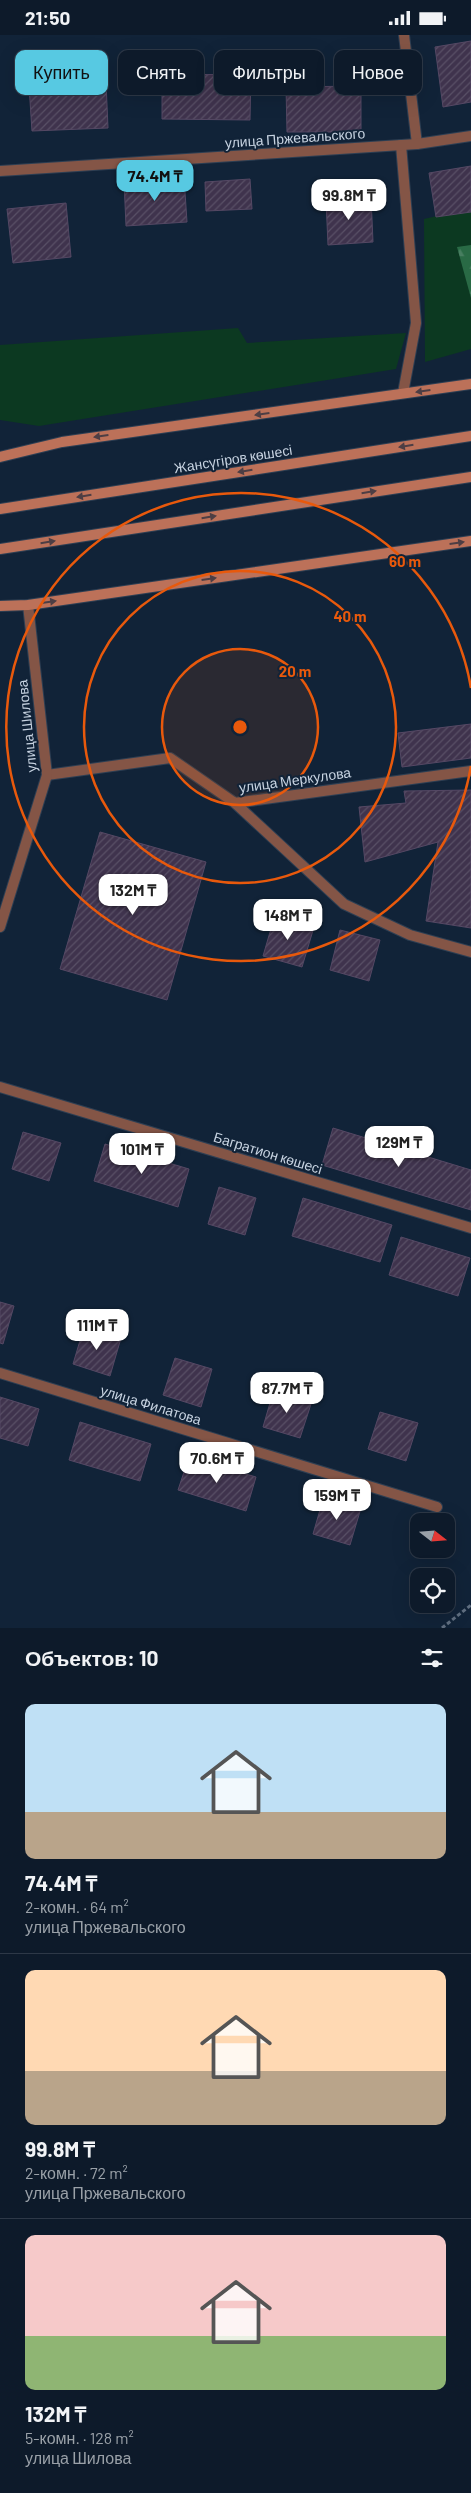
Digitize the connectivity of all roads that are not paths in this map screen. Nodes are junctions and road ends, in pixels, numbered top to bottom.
1 (404, 35) edge
2 (471, 136) edge
3 (418, 144) junction
4 (401, 145) junction
5 (0, 171) edge
6 (471, 384) edge
7 (403, 393) junction
8 (471, 436) edge
9 (0, 457) edge
10 (471, 477) edge
11 (0, 509) edge
12 (471, 541) edge
13 (0, 549) edge
14 (28, 605) junction
15 (0, 606) edge
16 (471, 771) edge
17 (47, 775) junction
18 (235, 803) junction
19 (0, 927) edge
20 (471, 952) edge
21 (0, 1087) edge
22 (471, 1228) edge
23 (0, 1373) edge
24 (437, 1507) dead end

1 - 3 street
2 - 3 street, улица Пржевальского
3 - 4 street, улица Пржевальского
4 - 5 street, улица Пржевальского
4 - 7 street
6 -> 7 main road
7 -> 9 main road
8 -> 11 main road, Жансүгіров көшесі
13 -> 10 main road
14 -> 12 main road
14 - 15 main road
14 - 17 street, улица Шилова
16 - 18 street, улица Меркулова
17 - 18 street, улица Меркулова
17 - 19 street, улица Шилова
18 - 20 street
21 - 22 street, Багратион көшесі
23 - 24 street, улица Филатова

